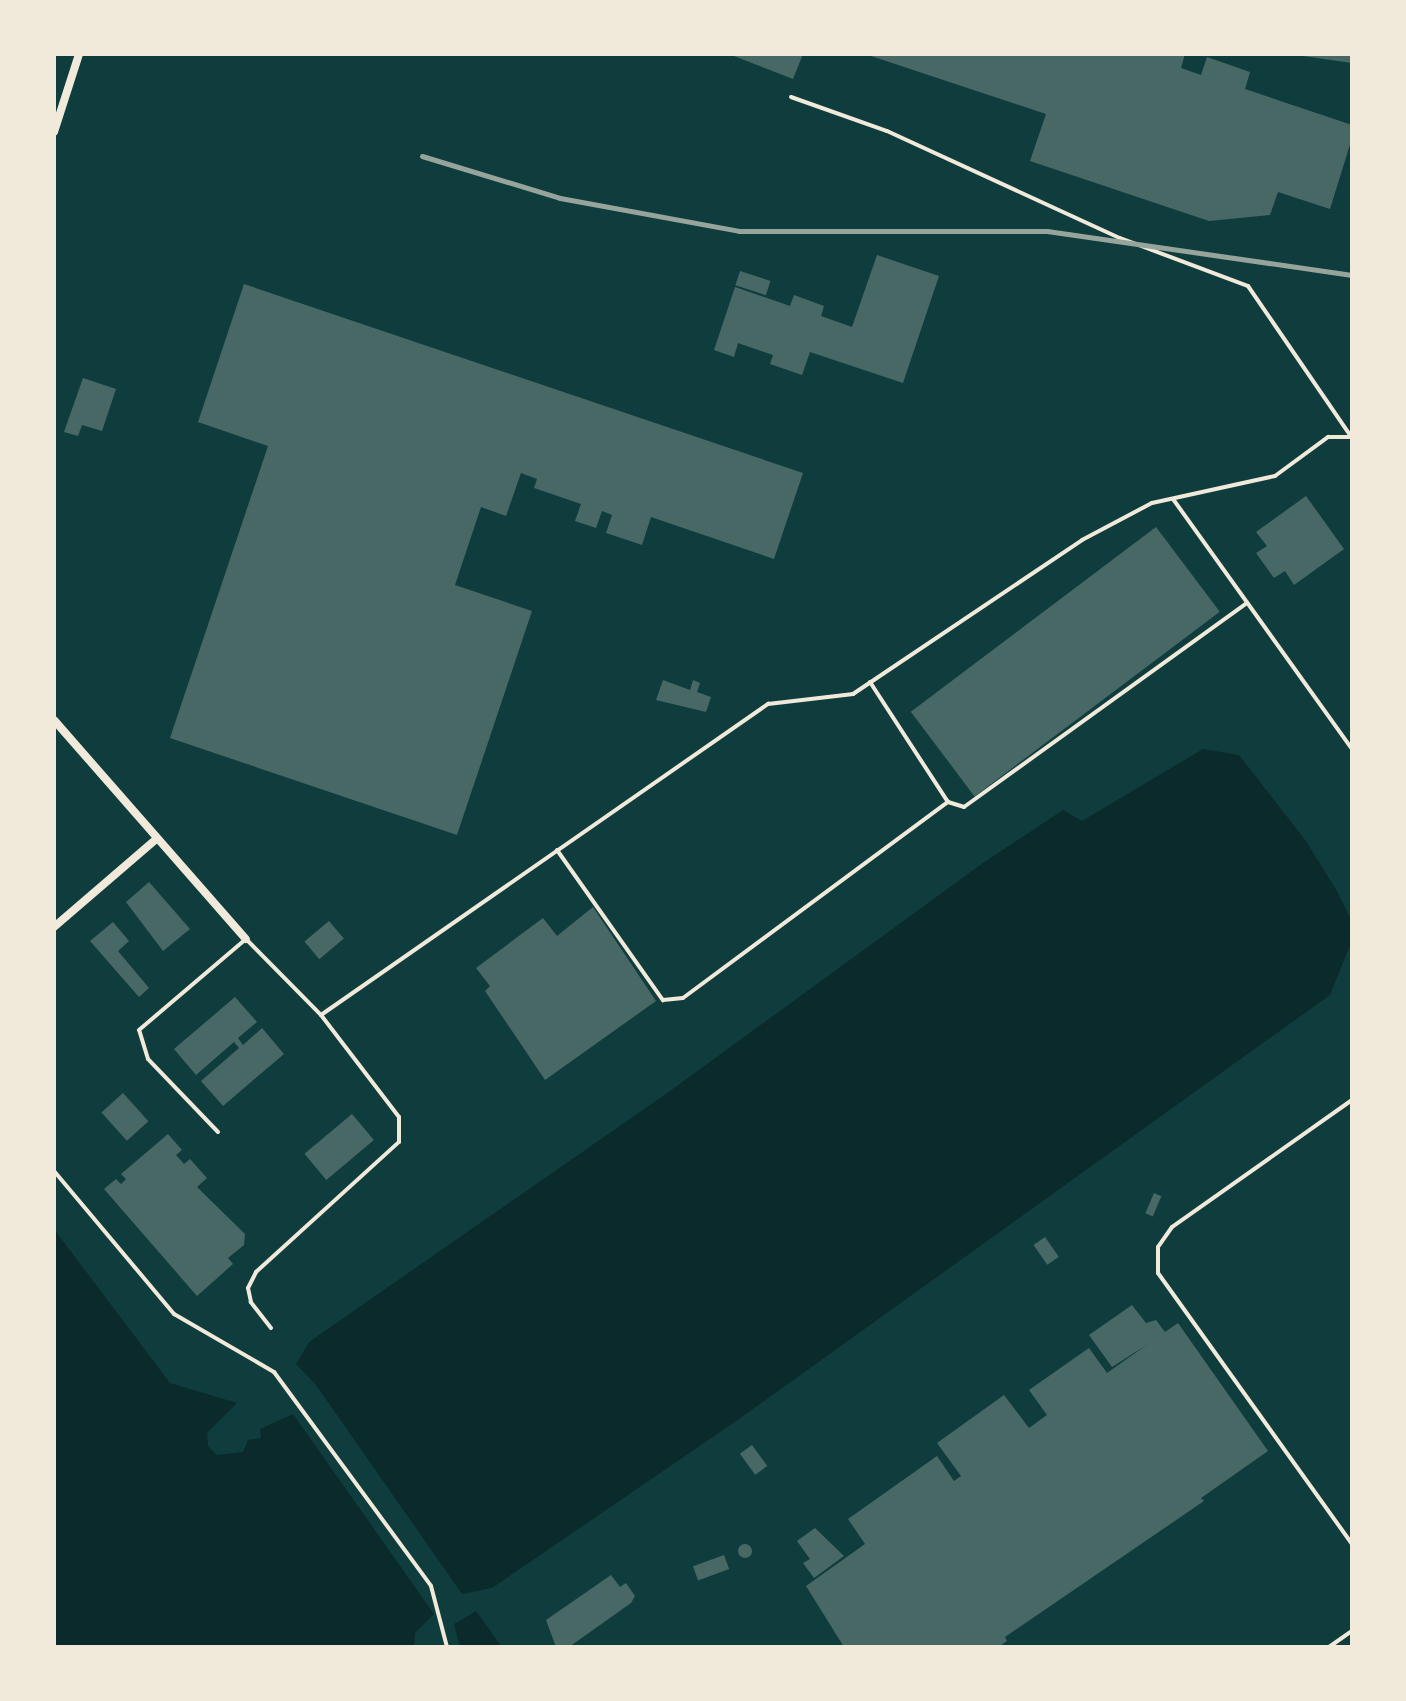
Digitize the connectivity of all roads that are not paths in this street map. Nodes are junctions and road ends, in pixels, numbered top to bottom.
1 (79, 54) edge
2 (791, 97) dead end
3 (54, 132) edge
4 (1351, 436) edge
5 (1173, 499) junction
6 (1247, 603) junction
7 (870, 682) junction
8 (54, 720) edge
9 (1352, 749) edge
10 (948, 802) junction
11 (155, 840) junction
12 (557, 850) junction
13 (54, 927) edge
14 (246, 939) junction
15 (321, 1015) junction
16 (1352, 1100) edge
17 (218, 1132) dead end
18 (54, 1171) edge
19 (271, 1328) dead end
20 (1352, 1544) edge
21 (1352, 1631) edge
22 (447, 1647) edge
23 (1329, 1647) edge

1 - 3 street
2 - 4 lane
4 - 5 lane
5 - 6 lane
5 - 7 lane
6 - 9 lane
6 - 10 lane
7 - 10 lane
7 - 12 lane
8 - 11 street
10 - 12 lane
11 - 13 street
11 - 14 street
12 - 15 lane
14 - 15 lane
14 - 17 lane
15 - 19 lane
16 - 20 lane
18 - 22 lane
21 - 23 lane

